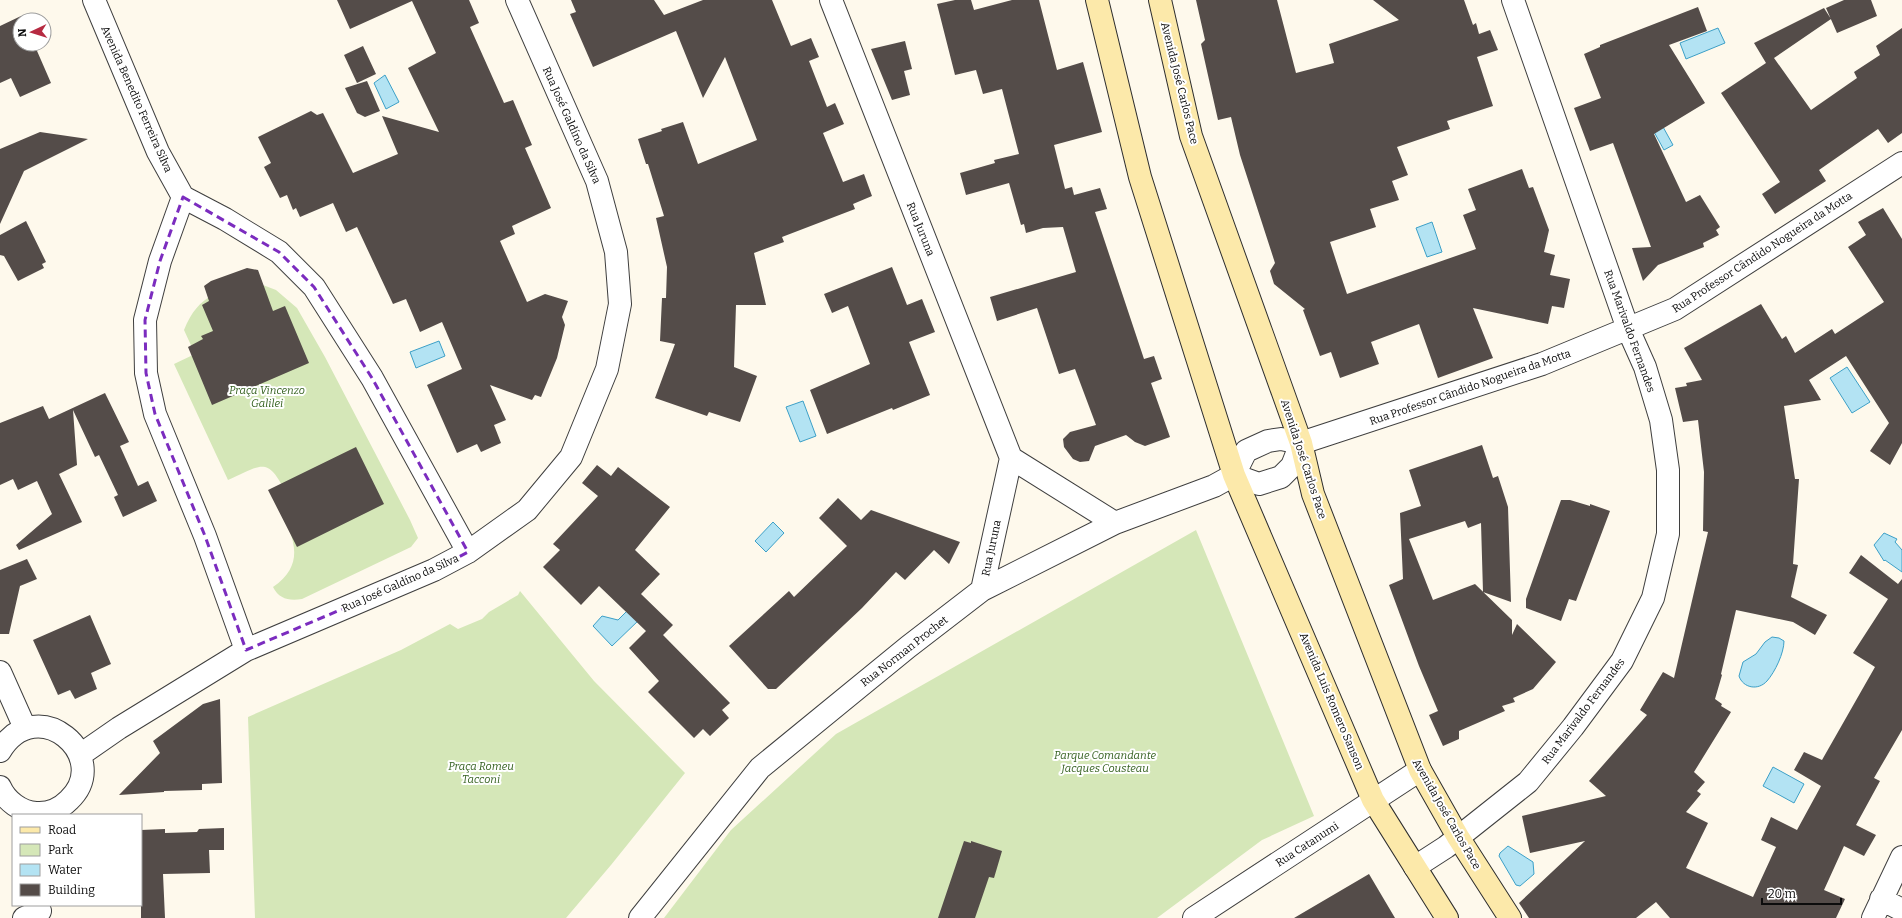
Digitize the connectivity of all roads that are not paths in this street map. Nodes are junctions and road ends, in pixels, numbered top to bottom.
1 (94, 0) edge
2 (517, 0) edge
3 (831, 0) edge
4 (1097, 0) edge
5 (1160, 0) edge
6 (1513, 0) edge
7 (1902, 162) edge
8 (183, 197) junction
9 (1628, 329) junction
10 (1301, 443) junction
11 (1011, 458) junction
12 (1234, 475) junction
13 (1115, 523) junction
14 (468, 552) junction
15 (982, 590) junction
16 (246, 650) junction
17 (0, 672) edge
18 (25, 728) junction
19 (0, 751) edge
20 (80, 755) junction
21 (1420, 770) junction
22 (0, 787) edge
23 (1373, 800) junction
24 (35, 814) edge
25 (1458, 837) junction
26 (1902, 856) edge
27 (1416, 867) junction
28 (1877, 908) edge
29 (1902, 910) edge
30 (640, 918) edge
31 (1194, 918) edge
32 (1447, 918) edge
33 (1510, 918) edge

1 - 8 street, Avenida Benedito Ferreira Silva
2 - 14 street, Rua José Galdíno da Silva
3 - 11 street, Rua Juruna
4 - 12 main road
5 - 10 main road, Avenida José Carlos Pace
6 - 9 street, Rua Marivaldo Fernandes
7 - 9 street, Rua Professor Cândido Nogueira da Motta
8 - 14 street
8 - 16 street
9 - 10 street, Rua Professor Cândido Nogueira da Motta
9 - 25 street, Rua Marivaldo Fernandes
10 - 12 street
10 - 12 street
10 - 21 main road, Avenida José Carlos Pace
11 - 13 street
11 - 15 street, Rua Juruna
12 - 13 street, Rua Norman Prochet
12 - 23 main road, Avenida Luis Romero Sanson
13 - 15 street, Rua Norman Prochet
14 - 16 street, Rua José Galdíno da Silva
15 - 30 street, Rua Norman Prochet
16 - 20 street, Rua José Galdíno da Silva
17 - 18 street
18 - 19 street
18 - 20 street
20 - 24 street
21 - 23 street, Rua Catanumi
21 - 25 main road, Avenida José Carlos Pace
22 - 24 street
23 - 27 main road, Avenida Luis Romero Sanson
23 - 31 street, Rua Catanumi
25 - 27 street, Rua Marivaldo Fernandes
25 - 33 main road, Avenida José Carlos Pace
26 - 28 street
27 - 32 main road, Avenida Luis Romero Sanson
28 - 29 street

